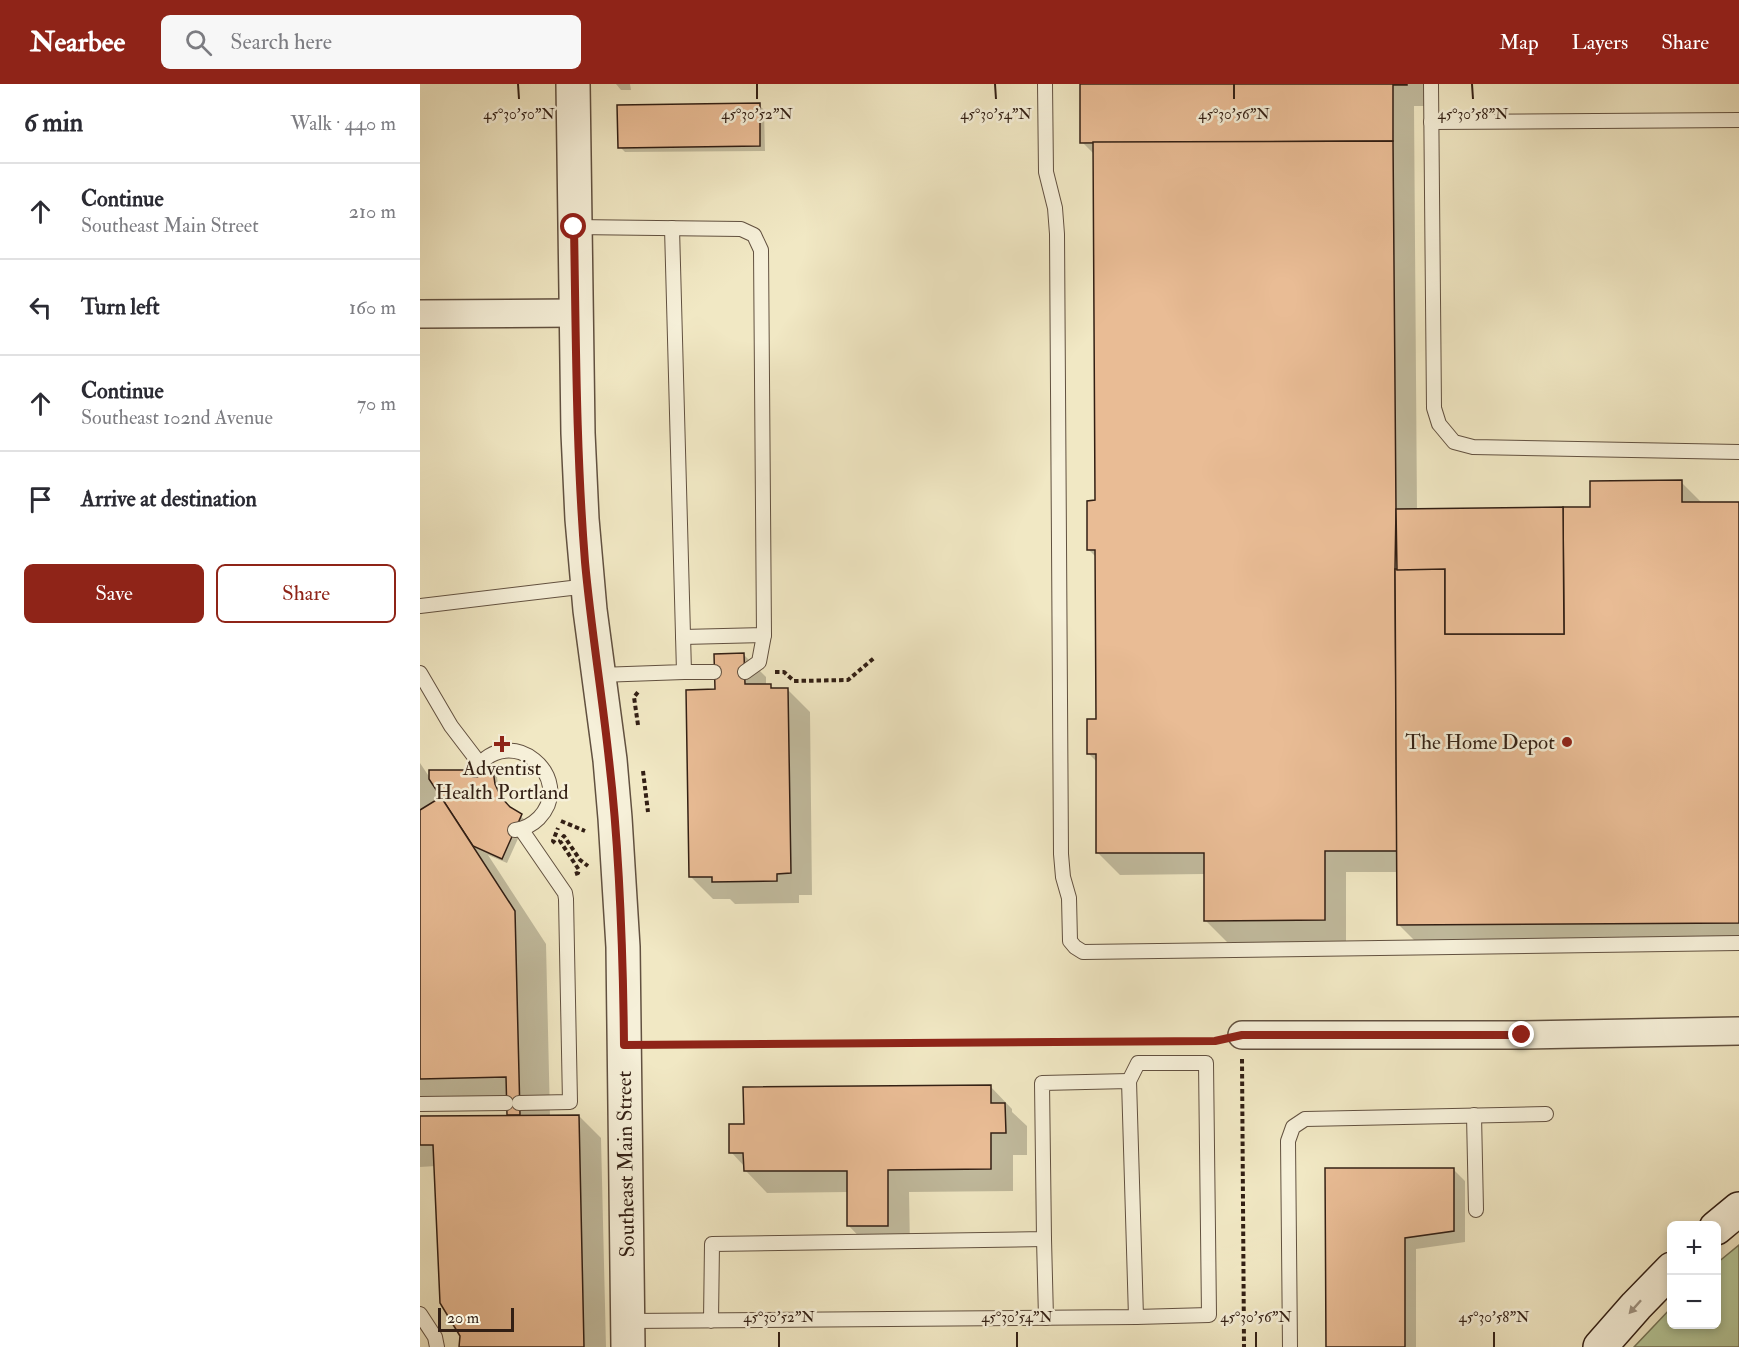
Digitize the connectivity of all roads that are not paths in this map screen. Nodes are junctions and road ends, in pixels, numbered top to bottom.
1 (573, 84) edge
2 (1045, 84) edge
3 (1431, 84) edge
4 (1739, 120) edge
5 (1431, 122) junction
6 (574, 227) junction
7 (672, 228) junction
8 (576, 313) junction
9 (420, 314) edge
10 (1739, 452) edge
11 (588, 586) junction
12 (420, 606) edge
13 (764, 635) junction
14 (682, 637) junction
15 (420, 672) edge
16 (684, 672) junction
17 (714, 672) dead end
18 (744, 672) dead end
19 (598, 675) junction
20 (1739, 943) edge
21 (1739, 1031) edge
22 (1242, 1035) road end
23 (1129, 1081) junction
24 (420, 1104) edge
25 (1546, 1114) dead end
26 (1474, 1116) junction
27 (1739, 1209) edge
28 (1476, 1210) dead end
29 (1721, 1224) edge
30 (1044, 1239) junction
31 (1667, 1273) edge
32 (420, 1314) edge
33 (1136, 1317) junction
34 (1046, 1318) junction
35 (711, 1321) junction
36 (628, 1334) edge
37 (437, 1347) edge
38 (1290, 1347) edge
39 (1600, 1347) edge

1 - 6 street, Southeast Main Street
2 - 20 lane
3 - 5 lane
4 - 5 lane
5 - 10 lane
6 - 7 lane
6 - 8 street, Southeast Main Street
7 - 13 lane
7 - 14 lane
8 - 9 street
8 - 11 street, Southeast Main Street
11 - 12 lane
11 - 19 street, Southeast Main Street
13 - 14 lane
13 - 18 lane
14 - 16 lane
15 - 24 lane
16 - 17 lane
16 - 19 lane
19 - 36 street, Southeast Main Street
21 - 22 street
23 - 30 lane
23 - 33 lane
23 - 33 lane
25 - 26 lane
26 - 28 lane
26 - 38 lane
27 - 29 street
30 - 34 lane
30 - 35 lane
31 -> 39 street
32 - 37 lane
33 - 34 lane
34 - 35 lane
35 - 36 lane

